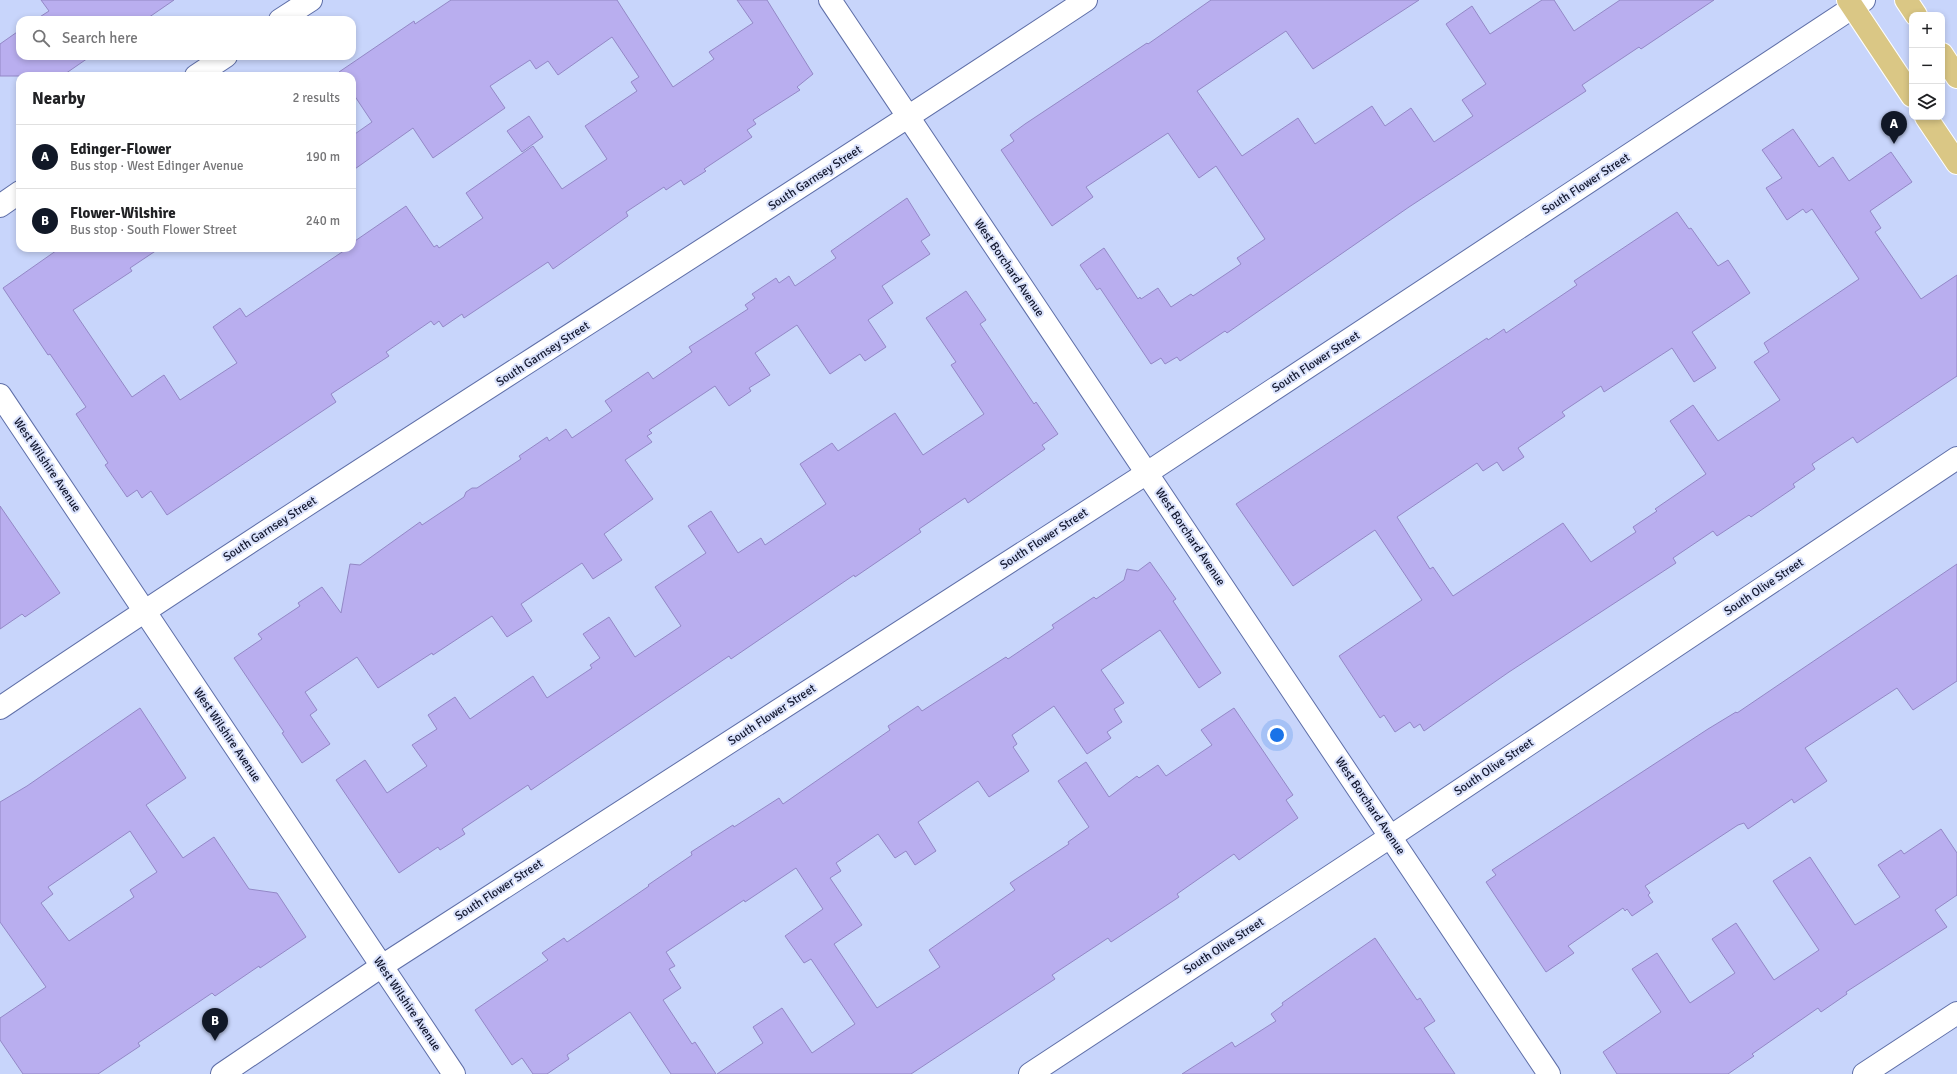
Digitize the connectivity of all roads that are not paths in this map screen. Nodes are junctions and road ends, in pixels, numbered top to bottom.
1 (310, 0) edge
2 (830, 0) edge
3 (1086, 0) edge
4 (1906, 0) edge
5 (1855, 2) edge
6 (1914, 12) edge
7 (286, 16) edge
8 (1945, 59) edge
9 (220, 60) edge
10 (202, 72) edge
11 (1957, 77) edge
12 (1909, 91) edge
13 (909, 117) junction
14 (1928, 120) edge
15 (1957, 163) edge
16 (16, 195) edge
17 (0, 206) edge
18 (0, 395) edge
19 (1957, 458) edge
20 (1147, 474) junction
21 (144, 611) junction
22 (0, 708) edge
23 (1390, 837) junction
24 (382, 966) junction
25 (1957, 1013) edge
26 (222, 1074) edge
27 (454, 1074) edge
28 (1030, 1074) edge
29 (1549, 1074) edge
30 (1864, 1074) edge

1 - 7 street
2 - 13 street, West Borchard Avenue
3 - 13 street, South Garnsey Street
4 - 6 main road
5 - 12 main road
5 - 20 street, South Flower Street
8 - 11 main road
9 - 10 street
13 - 20 street, West Borchard Avenue
13 - 21 street, South Garnsey Street
14 - 15 main road
16 - 17 street
18 - 21 street, West Wilshire Avenue
19 - 23 street, South Olive Street
20 - 23 street, West Borchard Avenue
20 - 24 street, South Flower Street
21 - 22 street, South Garnsey Street
21 - 24 street, West Wilshire Avenue
23 - 28 street, South Olive Street
23 - 29 street, West Borchard Avenue
24 - 26 street, South Flower Street
24 - 27 street, West Wilshire Avenue
25 - 30 street

